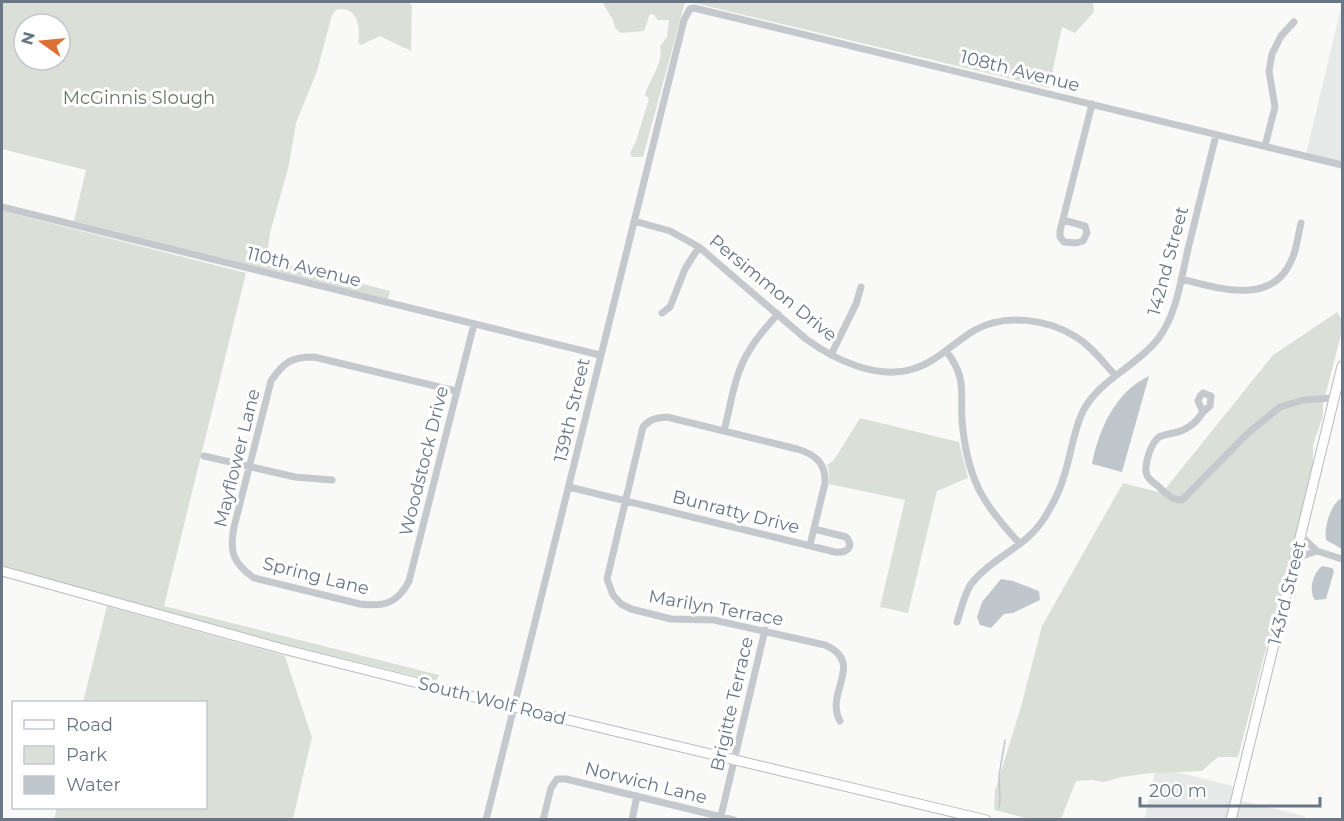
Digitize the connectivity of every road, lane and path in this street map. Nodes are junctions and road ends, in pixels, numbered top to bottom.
1 (690, 9) joint
2 (1294, 22) dead end
3 (1092, 104) junction
4 (1216, 135) junction
5 (1265, 146) junction
6 (1342, 165) edge
7 (2, 207) edge
8 (1063, 220) dead end
9 (634, 221) junction
10 (1301, 223) dead end
11 (699, 247) junction
12 (1181, 279) junction
13 (861, 287) dead end
14 (662, 313) dead end
15 (778, 314) junction
16 (474, 324) junction
17 (946, 351) junction
18 (600, 355) junction
19 (831, 355) junction
20 (1342, 366) edge
21 (1115, 375) junction
22 (456, 391) junction
23 (1334, 399) junction
24 (1203, 412) dead end
25 (724, 431) junction
26 (204, 456) dead end
27 (250, 467) junction
28 (332, 480) dead end
29 (569, 487) junction
30 (624, 500) junction
31 (814, 529) junction
32 (1301, 536) junction
33 (1020, 544) junction
34 (810, 546) junction
35 (1317, 551) junction
36 (1296, 558) junction
37 (1342, 559) edge
38 (235, 560) joint
39 (2, 571) edge
40 (395, 599) joint
41 (957, 622) dead end
42 (765, 630) junction
43 (514, 707) junction
44 (840, 721) dead end
45 (734, 759) junction
46 (637, 796) junction
47 (720, 818) edge
48 (486, 819) edge
49 (543, 819) edge
50 (632, 819) edge
51 (734, 819) edge
52 (986, 819) edge
53 (1231, 819) edge

1 - 3 street, 108th Avenue
1 - 9 street, 139th Street
2 - 5 street
3 - 4 street, 108th Avenue
3 - 8 street
4 - 5 street, 108th Avenue
4 - 12 street, 142nd Street
5 - 6 street, 108th Avenue
7 - 16 street, 110th Avenue
9 - 11 street, Persimmon Drive
9 - 18 street, 139th Street
10 - 12 street
11 - 14 street
11 - 15 street, Persimmon Drive
12 - 21 street, 142nd Street
13 - 19 street
15 - 19 street, Persimmon Drive
15 - 25 street
16 - 18 street, 110th Avenue
16 - 22 street, Woodstock Drive
17 - 19 street, Persimmon Drive
17 - 21 street, Persimmon Drive
17 - 33 street
18 - 29 street, 139th Street
20 - 23 main road, 143rd Street
21 - 33 street, 142nd Street
22 - 27 street, Mayflower Lane
22 - 40 street, Woodstock Drive
23 - 24 street
23 - 32 main road, 143rd Street
25 - 30 street, Marilyn Terrace
25 - 31 street
26 - 27 street
27 - 28 street
27 - 38 street, Mayflower Lane
29 - 30 street, Bunratty Drive
29 - 43 street, 139th Street
30 - 34 street, Bunratty Drive
30 - 42 street, Marilyn Terrace
31 - 34 street
31 - 34 street, Bunratty Drive
32 - 35 street
32 - 36 main road, 143rd Street
33 - 41 street, 142nd Street
35 - 36 street
35 - 37 street
36 - 53 main road, 143rd Street
38 - 40 street, Spring Lane
39 - 43 main road, South Wolf Road
42 - 44 street, Marilyn Terrace
42 - 45 street, Brigitte Terrace
43 - 45 main road, South Wolf Road
43 - 48 street, 139th Street
45 - 47 street, Brigitte Terrace
45 - 52 main road, South Wolf Road
46 - 47 street, Norwich Lane
46 - 49 street, Norwich Lane
46 - 50 street
47 - 51 street, Norwich Lane

